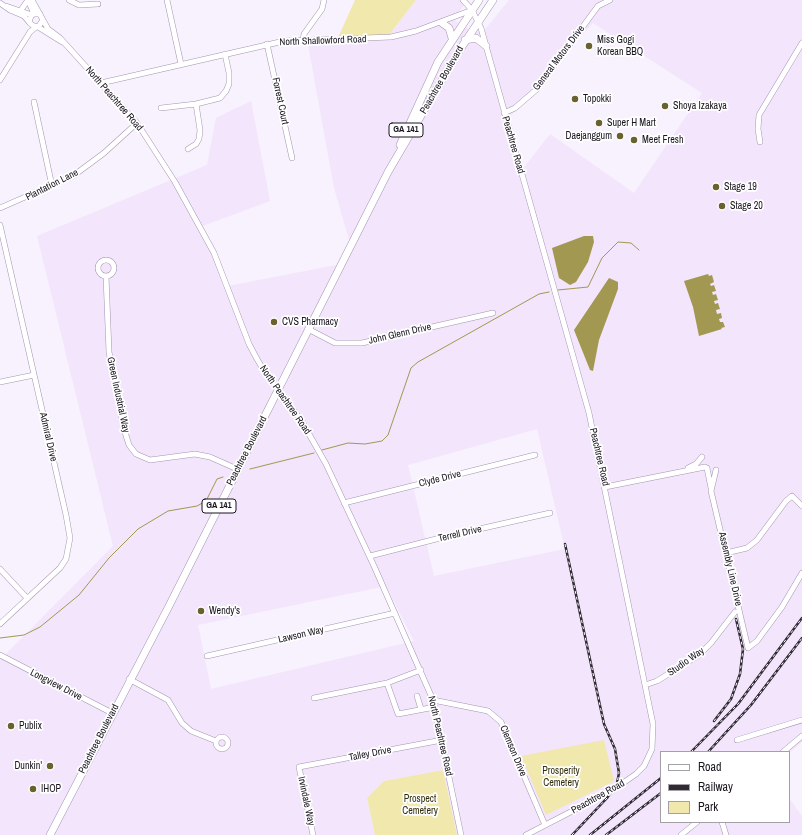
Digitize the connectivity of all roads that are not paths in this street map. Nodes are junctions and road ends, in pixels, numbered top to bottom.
1 (28, 0) edge
2 (32, 0) edge
3 (69, 0) edge
4 (167, 0) edge
5 (324, 0) edge
6 (463, 0) edge
7 (479, 0) edge
8 (493, 0) edge
9 (499, 0) edge
10 (610, 0) edge
11 (0, 3) edge
12 (98, 4) dead end
13 (5, 6) junction
14 (21, 10) junction
15 (472, 10) junction
16 (486, 10) junction
17 (35, 14) junction
18 (43, 20) junction
19 (478, 20) junction
20 (30, 23) junction
21 (442, 23) junction
22 (37, 27) junction
23 (30, 32) junction
24 (452, 38) junction
25 (303, 40) junction
26 (465, 40) junction
27 (62, 42) junction
28 (802, 43) edge
29 (267, 44) junction
30 (486, 46) junction
31 (225, 54) junction
32 (181, 64) junction
33 (0, 80) edge
34 (101, 83) junction
35 (34, 102) dead end
36 (196, 104) junction
37 (161, 108) dead end
38 (504, 113) junction
39 (137, 123) junction
40 (760, 142) dead end
41 (188, 149) dead end
42 (292, 158) dead end
43 (388, 172) junction
44 (52, 186) junction
45 (0, 208) edge
46 (0, 225) edge
47 (106, 276) dead end
48 (493, 313) dead end
49 (308, 329) junction
50 (34, 375) junction
51 (0, 382) edge
52 (278, 390) junction
53 (535, 455) dead end
54 (702, 457) dead end
55 (237, 469) junction
56 (716, 470) dead end
57 (670, 474) junction
58 (605, 487) junction
59 (711, 491) junction
60 (344, 503) junction
61 (802, 506) edge
62 (550, 513) dead end
63 (726, 553) junction
64 (370, 556) junction
65 (0, 569) edge
66 (802, 573) edge
67 (27, 598) junction
68 (735, 612) dead end
69 (395, 613) junction
70 (0, 624) edge
71 (0, 655) edge
72 (207, 656) dead end
73 (421, 670) junction
74 (129, 679) junction
75 (387, 683) junction
76 (645, 685) junction
77 (417, 696) dead end
78 (314, 698) dead end
79 (434, 700) junction
80 (435, 707) junction
81 (421, 709) junction
82 (112, 713) junction
83 (802, 720) edge
84 (802, 736) edge
85 (442, 740) junction
86 (737, 740) dead end
87 (216, 741) dead end
88 (784, 751) edge
89 (299, 767) joint
90 (696, 823) edge
91 (722, 823) edge
92 (545, 826) junction
93 (50, 835) edge
94 (313, 835) edge
95 (461, 835) edge
96 (526, 835) edge
97 (681, 835) edge
98 (726, 835) edge

1 - 14 street
1 - 17 street, North Peachtree Road
2 - 17 street, North Peachtree Road
3 - 12 street
4 - 32 street
5 - 25 street
6 - 15 street, Peachtree Road
7 - 15 highway, GA 141
8 - 16 highway, GA 141
9 - 16 highway
10 - 38 street, General Motors Drive
11 - 13 street
13 - 14 street
13 - 20 street
14 - 17 street
15 - 19 street, Peachtree Road
15 - 21 street, North Shallowford Road
15 - 24 highway, Peachtree Boulevard / GA 141
16 - 19 highway, Peachtree Boulevard / GA 141
17 - 18 street, North Peachtree Road
17 - 20 street
18 - 22 street
18 - 27 street, North Peachtree Road
19 - 26 highway, Peachtree Boulevard / GA 141
19 - 30 street, Peachtree Road
20 - 22 street, North Peachtree Road
20 - 23 street
21 - 24 highway
21 - 25 street, North Shallowford Road
22 - 23 street
22 - 27 street, North Peachtree Road
23 - 33 street
24 - 43 highway, Peachtree Boulevard / GA 141
25 - 29 street, North Shallowford Road
26 - 30 highway
26 - 43 highway, Peachtree Boulevard / GA 141
27 - 34 street, North Peachtree Road
28 - 40 street
29 - 31 street, North Shallowford Road
29 - 42 street, Forrest Court
30 - 38 street, Peachtree Road
31 - 32 street, North Shallowford Road
31 - 36 street
32 - 34 street, North Shallowford Road
34 - 39 street, North Peachtree Road
35 - 44 street
36 - 37 street
36 - 41 street
38 - 58 street, Peachtree Road
39 - 44 street, Plantation Lane
39 - 52 street, North Peachtree Road
43 - 49 highway, Peachtree Boulevard / GA 141
44 - 45 street, Plantation Lane
46 - 50 street, Admiral Drive
47 - 55 street, Green Industrial Way
48 - 49 street, John Glenn Drive
49 - 52 highway, Peachtree Boulevard / GA 141
50 - 51 street
50 - 67 street, Admiral Drive
52 - 55 highway, Peachtree Boulevard / GA 141
52 - 60 street, North Peachtree Road
53 - 60 street, Clyde Drive
54 - 57 street
55 - 74 highway, Peachtree Boulevard / GA 141
56 - 59 street, Assembly Line Drive
57 - 58 street
57 - 59 street, Assembly Line Drive
58 - 76 street, Peachtree Road
59 - 63 street, Assembly Line Drive
60 - 64 street, North Peachtree Road
61 - 63 street
62 - 64 street, Terrell Drive
63 - 66 street, Assembly Line Drive
64 - 69 street, North Peachtree Road
65 - 67 street
67 - 70 street, Admiral Drive
68 - 76 street, Studio Way
69 - 72 street, Lawson Way
69 - 73 street, North Peachtree Road
71 - 82 street, Longview Drive
73 - 75 street
73 - 79 street, North Peachtree Road
74 - 82 highway, Peachtree Boulevard / GA 141
74 - 87 street
75 - 78 street
75 - 81 street
76 - 92 street, Peachtree Road
77 - 81 street
79 - 80 street, North Peachtree Road
79 - 92 street, Clemson Drive
80 - 81 street
80 - 85 street, North Peachtree Road
82 - 93 highway, Peachtree Boulevard / GA 141
83 - 86 street
84 - 88 street
85 - 89 street, Talley Drive
85 - 95 street, North Peachtree Road
89 - 94 street, Irvindale Way
90 - 97 street
91 - 98 street
92 - 96 street, Peachtree Road

